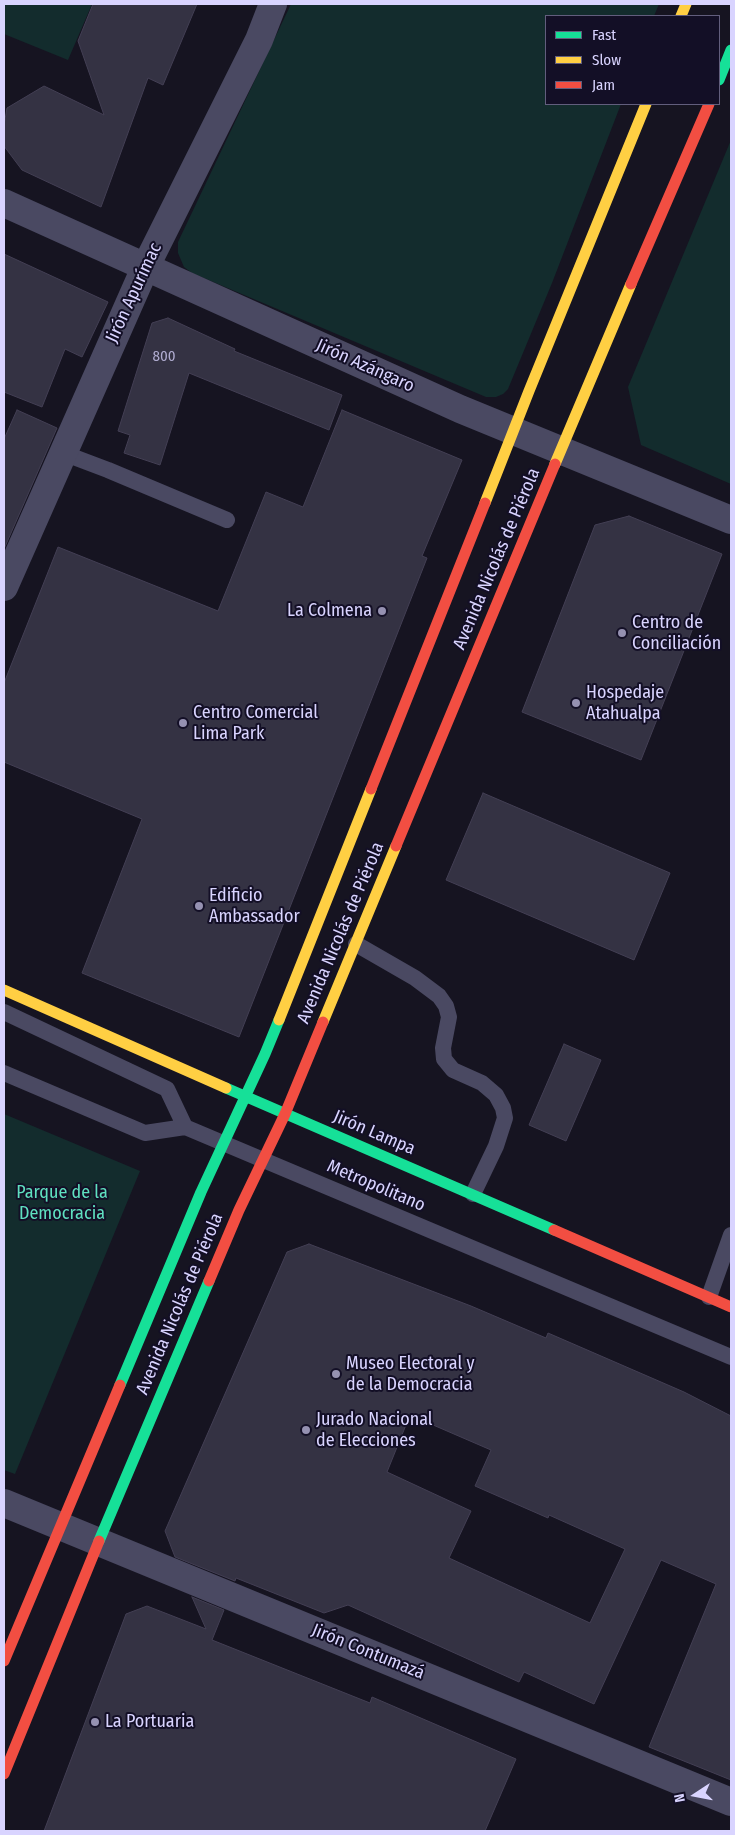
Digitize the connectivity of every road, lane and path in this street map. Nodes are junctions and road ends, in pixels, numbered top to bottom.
1 (273, 4) edge
2 (731, 50) edge
3 (720, 78) edge
4 (646, 105) edge
5 (709, 105) edge
6 (4, 202) edge
7 (144, 268) junction
8 (514, 431) junction
9 (560, 451) junction
10 (62, 453) junction
11 (227, 520) dead end
12 (731, 520) edge
13 (4, 587) edge
14 (356, 944) junction
15 (4, 990) edge
16 (4, 1012) edge
17 (4, 1073) edge
18 (245, 1097) junction
19 (285, 1114) junction
20 (185, 1127) junction
21 (223, 1144) junction
22 (262, 1160) junction
23 (473, 1194) junction
24 (731, 1235) edge
25 (709, 1297) junction
26 (731, 1307) edge
27 (731, 1357) edge
28 (4, 1502) edge
29 (60, 1526) junction
30 (99, 1541) junction
31 (4, 1661) edge
32 (4, 1774) edge
33 (731, 1802) edge

1 - 7 street, Jirón Apurímac
2 - 3 main road
4 - 8 main road, Avenida Nicolás de Piérola
5 - 9 main road, Avenida Nicolás de Piérola
6 - 7 street, Jirón Azángaro
7 - 8 street, Jirón Azángaro
7 - 10 street, Jirón Apurímac
8 - 9 street, Jirón Azángaro
8 - 18 main road, Avenida Nicolás de Piérola
9 - 12 street, Jirón Azángaro
9 - 14 main road, Avenida Nicolás de Piérola
10 - 11 lane
10 - 13 street, Jirón Apurímac
14 - 19 main road, Avenida Nicolás de Piérola
14 - 23 lane
15 - 18 main road, Jirón Lampa
16 - 20 lane
17 - 20 lane
18 - 19 main road, Jirón Lampa
18 - 21 main road, Avenida Nicolás de Piérola
19 - 22 main road, Avenida Nicolás de Piérola
19 - 23 main road, Jirón Lampa
20 - 21 lane, Metropolitano
21 - 22 lane, Metropolitano
21 - 29 main road, Avenida Nicolás de Piérola
22 - 27 lane, Metropolitano
22 - 30 main road, Avenida Nicolás de Piérola
23 - 25 main road, Jirón Lampa
24 - 25 lane
25 - 26 main road, Jirón Lampa
28 - 29 street, Jirón Contumazá
29 - 30 street, Jirón Contumazá
29 - 31 main road, Avenida Nicolás de Piérola
30 - 32 main road, Avenida Nicolás de Piérola
30 - 33 street, Jirón Contumazá

